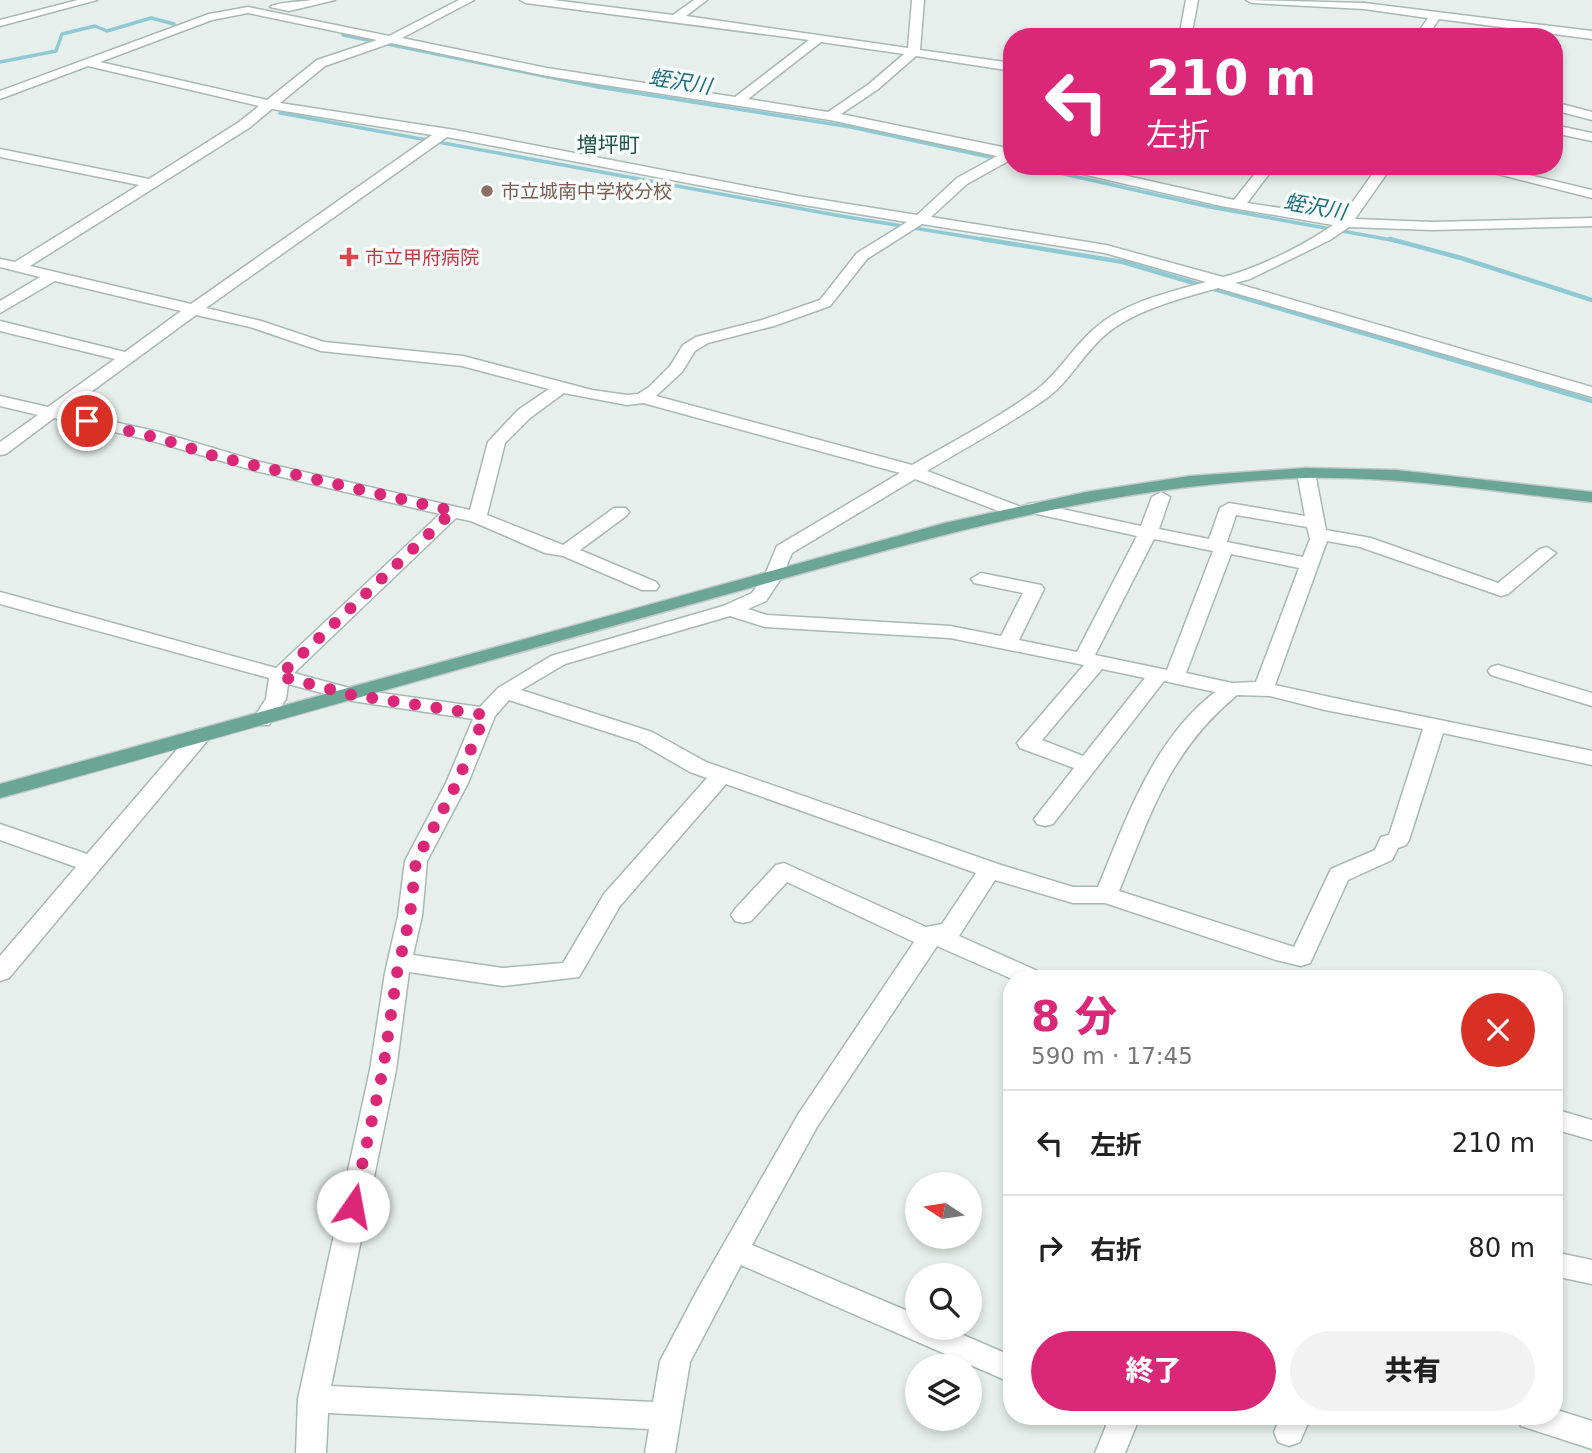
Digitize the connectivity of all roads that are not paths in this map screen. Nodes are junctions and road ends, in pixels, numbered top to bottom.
1 (91, 0) edge
2 (329, 0) edge
3 (468, 0) edge
4 (526, 0) edge
5 (610, 0) edge
6 (643, 0) edge
7 (701, 0) edge
8 (918, 0) edge
9 (1192, 0) edge
10 (1252, 0) edge
11 (243, 4) edge
12 (597, 9) junction
13 (628, 12) junction
14 (1434, 17) junction
15 (675, 19) junction
16 (0, 23) edge
17 (1187, 28) edge
18 (1427, 28) edge
19 (1531, 28) edge
20 (1563, 32) edge
21 (1592, 35) edge
22 (819, 38) junction
23 (382, 42) junction
24 (914, 52) junction
25 (90, 62) junction
26 (1003, 66) edge
27 (0, 95) edge
28 (737, 102) junction
29 (271, 103) junction
30 (1563, 108) edge
31 (1565, 115) dead end
32 (830, 116) junction
33 (1592, 116) edge
34 (1563, 118) edge
35 (1563, 131) edge
36 (439, 137) junction
37 (1592, 137) edge
38 (0, 153) edge
39 (1003, 156) edge
40 (1003, 157) edge
41 (1111, 175) edge
42 (1130, 175) edge
43 (1261, 175) edge
44 (1378, 175) edge
45 (1514, 175) edge
46 (151, 183) junction
47 (1182, 189) junction
48 (1591, 192) edge
49 (1241, 202) junction
50 (1592, 222) edge
51 (913, 224) junction
52 (1340, 226) junction
53 (5, 264) edge
54 (52, 276) junction
55 (1214, 285) junction
56 (0, 308) edge
57 (196, 310) junction
58 (0, 326) edge
59 (128, 358) junction
60 (562, 387) junction
61 (1592, 392) edge
62 (643, 398) junction
63 (0, 401) edge
64 (52, 414) junction
65 (0, 450) edge
66 (910, 472) junction
67 (1306, 473) junction
68 (1592, 496) edge
69 (1161, 497) dead end
70 (1025, 510) junction
71 (453, 511) junction
72 (620, 512) dead end
73 (477, 517) junction
74 (1317, 528) junction
75 (1148, 533) junction
76 (1220, 547) junction
77 (567, 551) junction
78 (1547, 553) dead end
79 (1309, 564) junction
80 (773, 577) junction
81 (981, 579) dead end
82 (649, 586) dead end
83 (0, 598) edge
84 (730, 610) junction
85 (1008, 643) junction
86 (1090, 660) junction
87 (1499, 671) dead end
88 (279, 676) junction
89 (1166, 676) junction
90 (1264, 688) junction
91 (1232, 689) junction
92 (505, 692) junction
93 (352, 695) junction
94 (1592, 700) edge
95 (485, 715) junction
96 (262, 720) junction
97 (1435, 724) junction
98 (200, 736) junction
99 (1592, 758) edge
100 (1088, 765) junction
101 (722, 775) junction
102 (0, 790) edge
103 (1045, 819) dead end
104 (0, 832) edge
105 (93, 864) junction
106 (990, 870) junction
107 (1105, 895) junction
108 (743, 915) dead end
109 (931, 937) junction
110 (400, 962) junction
111 (1011, 970) edge
112 (0, 972) edge
113 (1563, 1122) edge
114 (1592, 1130) edge
115 (735, 1250) junction
116 (1563, 1266) edge
117 (1592, 1272) edge
118 (1003, 1366) edge
119 (313, 1399) junction
120 (668, 1416) junction
121 (1122, 1425) edge
122 (1560, 1425) edge
123 (1592, 1435) edge
124 (312, 1453) edge
125 (660, 1453) edge
126 (1110, 1453) edge

1 - 16 street
2 - 11 street
3 - 23 street
4 - 12 street
5 - 12 street
6 - 13 street
7 - 15 street
8 - 24 street
9 - 17 street
10 - 14 street
11 - 23 street
11 - 25 street
12 - 13 street
13 - 15 street
14 - 18 street
14 - 19 street
15 - 22 street
20 - 21 street
22 - 24 street
22 - 28 street
23 - 28 street
23 - 29 street
24 - 26 street
24 - 32 street
25 - 27 street
25 - 29 street
28 - 32 street
29 - 36 street
29 - 46 street
30 - 33 street
31 - 34 street
32 - 39 street
35 - 37 street
36 - 51 street
36 - 57 street
38 - 46 street
40 - 51 street
41 - 47 street
42 - 47 street
43 - 49 street
44 - 52 street
45 - 48 street
46 - 53 street
47 - 49 street
49 - 52 street
50 - 52 street
51 - 55 street
51 - 62 street
52 - 55 street
53 - 54 street
54 - 56 street
54 - 57 street
55 - 61 street
55 - 66 street
57 - 59 street
57 - 60 street
58 - 59 street
59 - 64 street
60 - 62 street
60 - 73 street
62 - 66 street
63 - 64 street
64 - 65 street
64 - 71 street
66 - 70 street
66 - 80 street
67 - 68 main road
67 - 70 main road
67 - 74 street
69 - 75 street
70 - 75 street
70 - 80 main road
71 - 73 street
71 - 88 street
72 - 77 street
73 - 77 street
74 - 76 street
74 - 78 street
74 - 79 street
75 - 76 street
75 - 86 street
76 - 79 street
76 - 89 street
77 - 82 street
79 - 90 street
80 - 84 street
80 - 93 main road
81 - 85 street
83 - 88 street
84 - 85 street
84 - 92 street
85 - 86 street
86 - 89 street
86 - 100 street
87 - 94 street
88 - 93 street
88 - 96 street
89 - 91 street
89 - 100 street
90 - 91 street
90 - 97 street
91 - 107 street
92 - 95 street
92 - 101 street
93 - 95 street
93 - 96 main road
95 - 110 street
96 - 98 main road
97 - 99 street
97 - 107 street
98 - 102 main road
98 - 105 street
100 - 103 street
101 - 106 street
101 - 110 street
104 - 105 street
105 - 112 street
106 - 107 street
106 - 109 street
108 - 109 street
109 - 111 street
109 - 115 street
110 - 119 street
113 - 114 street
115 - 118 street
115 - 120 street
116 - 117 street
119 - 120 street
119 - 124 street
120 - 125 street
121 - 126 street
122 - 123 street

